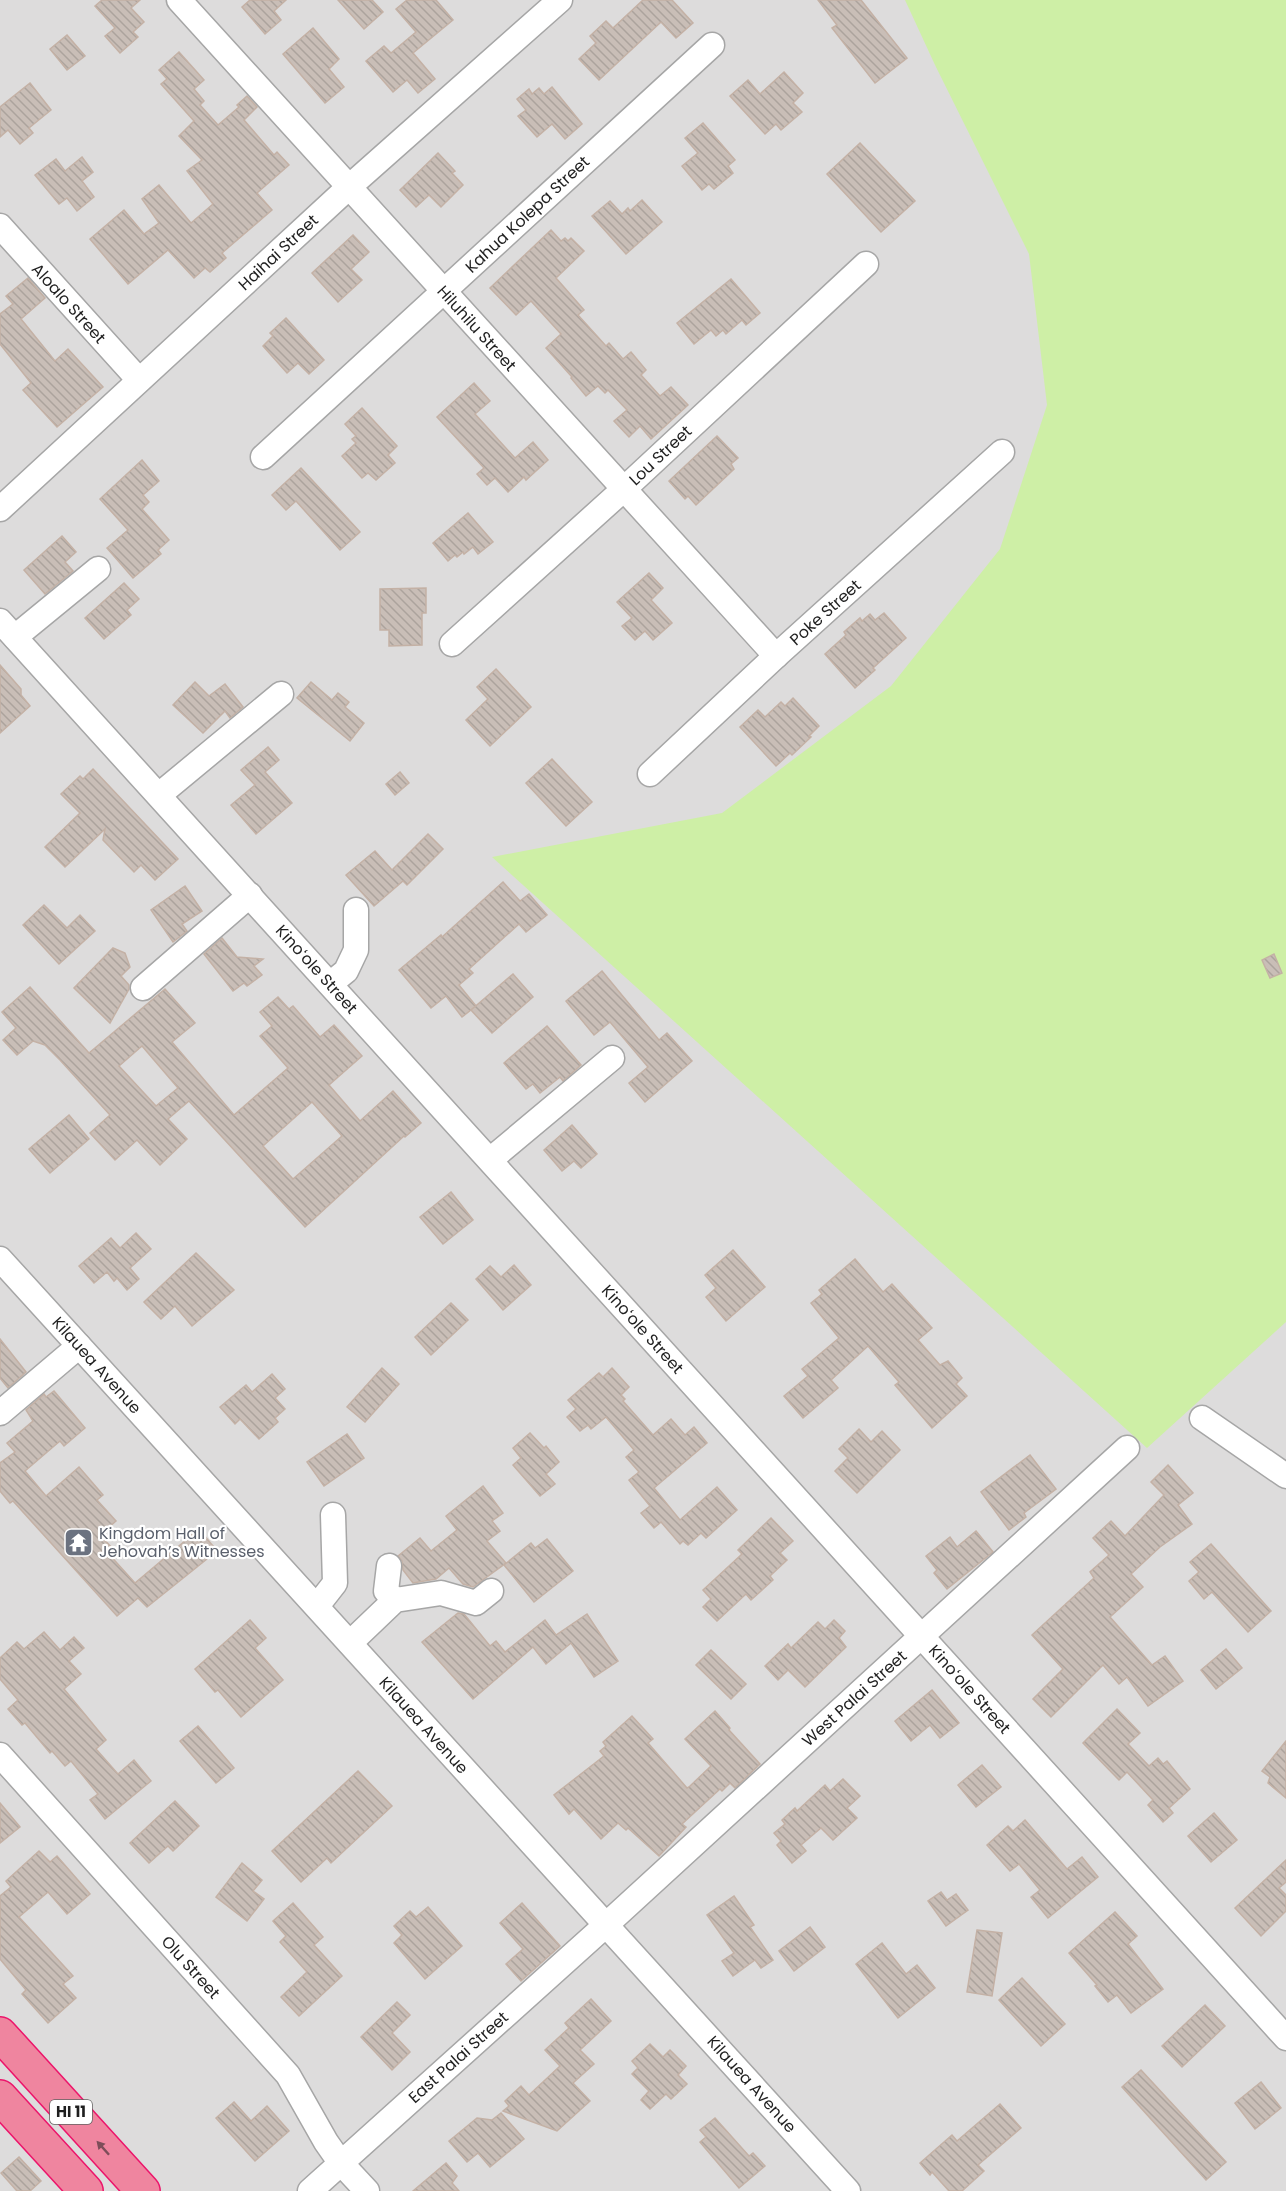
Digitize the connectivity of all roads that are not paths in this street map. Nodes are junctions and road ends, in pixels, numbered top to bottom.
1 (179, 0) edge
2 (559, 0) edge
3 (712, 45) dead end
4 (349, 188) junction
5 (0, 226) edge
6 (866, 264) dead end
7 (444, 291) junction
8 (139, 380) junction
9 (1002, 452) dead end
10 (263, 457) dead end
11 (624, 489) junction
12 (0, 509) edge
13 (98, 569) dead end
14 (8, 629) edge
15 (452, 644) dead end
16 (776, 656) junction
17 (281, 694) dead end
18 (650, 774) dead end
19 (159, 795) junction
20 (250, 896) junction
21 (356, 910) dead end
22 (330, 984) junction
23 (143, 988) dead end
24 (612, 1058) dead end
25 (490, 1160) junction
26 (0, 1258) edge
27 (80, 1346) junction
28 (0, 1413) edge
29 (1202, 1418) dead end
30 (1127, 1448) dead end
31 (1286, 1476) edge
32 (333, 1515) dead end
33 (389, 1566) dead end
34 (491, 1591) dead end
35 (395, 1600) junction
36 (317, 1606) junction
37 (922, 1636) junction
38 (350, 1643) junction
39 (0, 1755) edge
40 (607, 1924) junction
41 (0, 2034) edge
42 (1286, 2038) edge
43 (0, 2097) edge
44 (340, 2162) junction
45 (86, 2191) edge
46 (143, 2191) edge
47 (310, 2191) edge
48 (367, 2191) edge
49 (848, 2191) edge

1 - 4 street, Hiluhilu Street
2 - 4 street, Haihai Street
3 - 7 street, Kahua Kolepa Street
4 - 7 street, Hiluhilu Street
4 - 8 street, Haihai Street
5 - 8 street, Aloalo Street
6 - 11 street, Lou Street
7 - 10 street, Kahua Kolepa Street
7 - 11 street, Hiluhilu Street
8 - 12 street, Haihai Street
9 - 16 street, Poke Street
11 - 15 street, Lou Street
11 - 16 street, Hiluhilu Street
13 - 14 street
14 - 19 street, Kinoʻole Street
16 - 18 street, Poke Street
17 - 19 street
19 - 20 street, Kinoʻole Street
20 - 22 street, Kinoʻole Street
20 - 23 street
21 - 22 street
22 - 25 street, Kinoʻole Street
24 - 25 street
25 - 37 street, Kinoʻole Street
26 - 27 street, Kilauea Avenue
27 - 28 street
27 - 36 street, Kilauea Avenue
29 - 31 street
30 - 37 street, West Palai Street
32 - 36 street
33 - 35 street
34 - 35 street
35 - 38 street
36 - 38 street, Kilauea Avenue
37 - 40 street, West Palai Street
37 - 42 street, Kinoʻole Street
38 - 40 street, Kilauea Avenue
39 - 44 street, Olu Street
40 - 44 street, East Palai Street
40 - 49 street, Kilauea Avenue
46 -> 41 highway, HI 11
43 - 45 highway
44 - 47 street, East Palai Street
44 - 48 street, Olu Street

